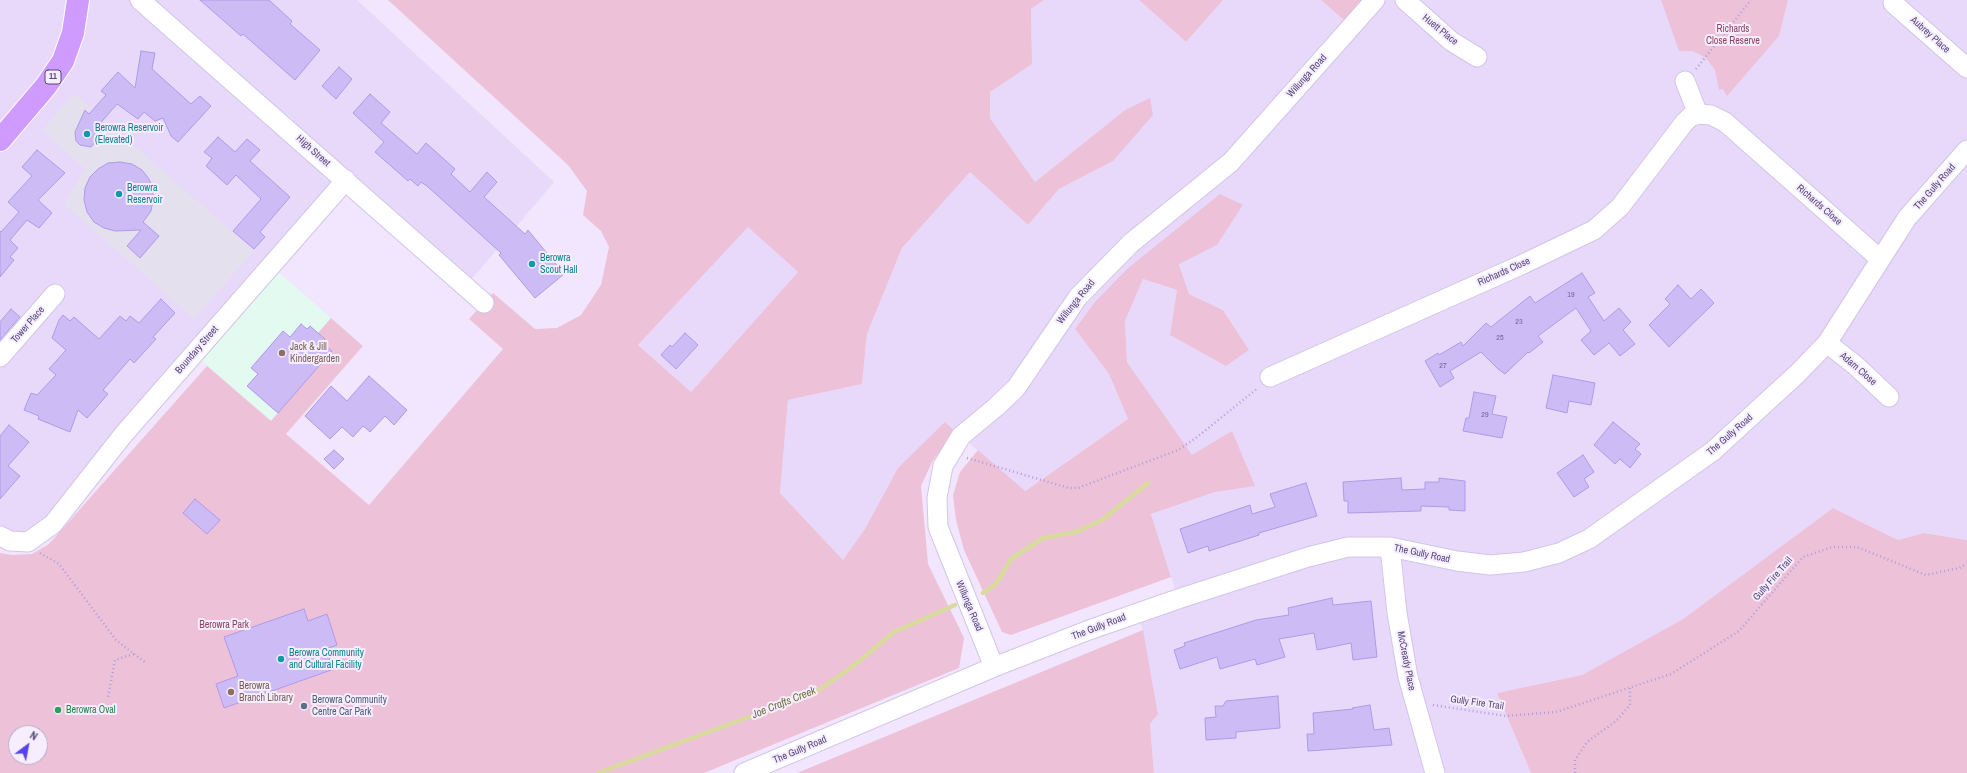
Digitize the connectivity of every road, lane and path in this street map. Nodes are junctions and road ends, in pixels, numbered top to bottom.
1 (78, 0) edge
2 (140, 0) edge
3 (1375, 0) edge
4 (1405, 0) edge
5 (1751, 0) edge
6 (1893, 2) dead end
7 (1477, 57) dead end
8 (1967, 68) edge
9 (1685, 81) joint
10 (1698, 114) junction
11 (0, 140) edge
12 (1967, 150) edge
13 (346, 180) junction
14 (1880, 259) junction
15 (55, 294) dead end
16 (484, 303) dead end
17 (1827, 343) junction
18 (0, 357) edge
19 (1270, 377) joint
20 (1889, 397) dead end
21 (965, 458) dead end
22 (0, 536) edge
23 (1390, 547) junction
24 (35, 550) dead end
25 (1967, 564) edge
26 (134, 654) junction
27 (145, 662) dead end
28 (994, 667) junction
29 (1630, 688) junction
30 (108, 696) dead end
31 (1415, 702) junction
32 (744, 773) edge
33 (1435, 773) edge
34 (1575, 773) edge

1 - 11 main road, 11
2 - 13 street, High Street
3 - 28 street, Willunga Road
4 - 7 street, Huett Place
5 - 9 path
6 - 8 street, Aubrey Place
9 - 10 street
10 - 14 street, Richards Close
10 - 19 street, Richards Close
12 - 14 street, The Gully Road
13 - 16 street, High Street
13 - 22 street, Boundary Street
14 - 17 street, The Gully Road
15 - 18 street, Tower Place
17 - 20 street, Adam Close
17 - 23 street, The Gully Road
19 - 21 path
23 - 28 street, The Gully Road
23 - 31 street, McCready Place
24 - 26 path
25 - 29 path, Gully Fire Trail
26 - 27 path
26 - 30 path
28 - 32 street, The Gully Road
29 - 31 path, Gully Fire Trail
29 - 34 path
31 - 33 street, McCready Place

